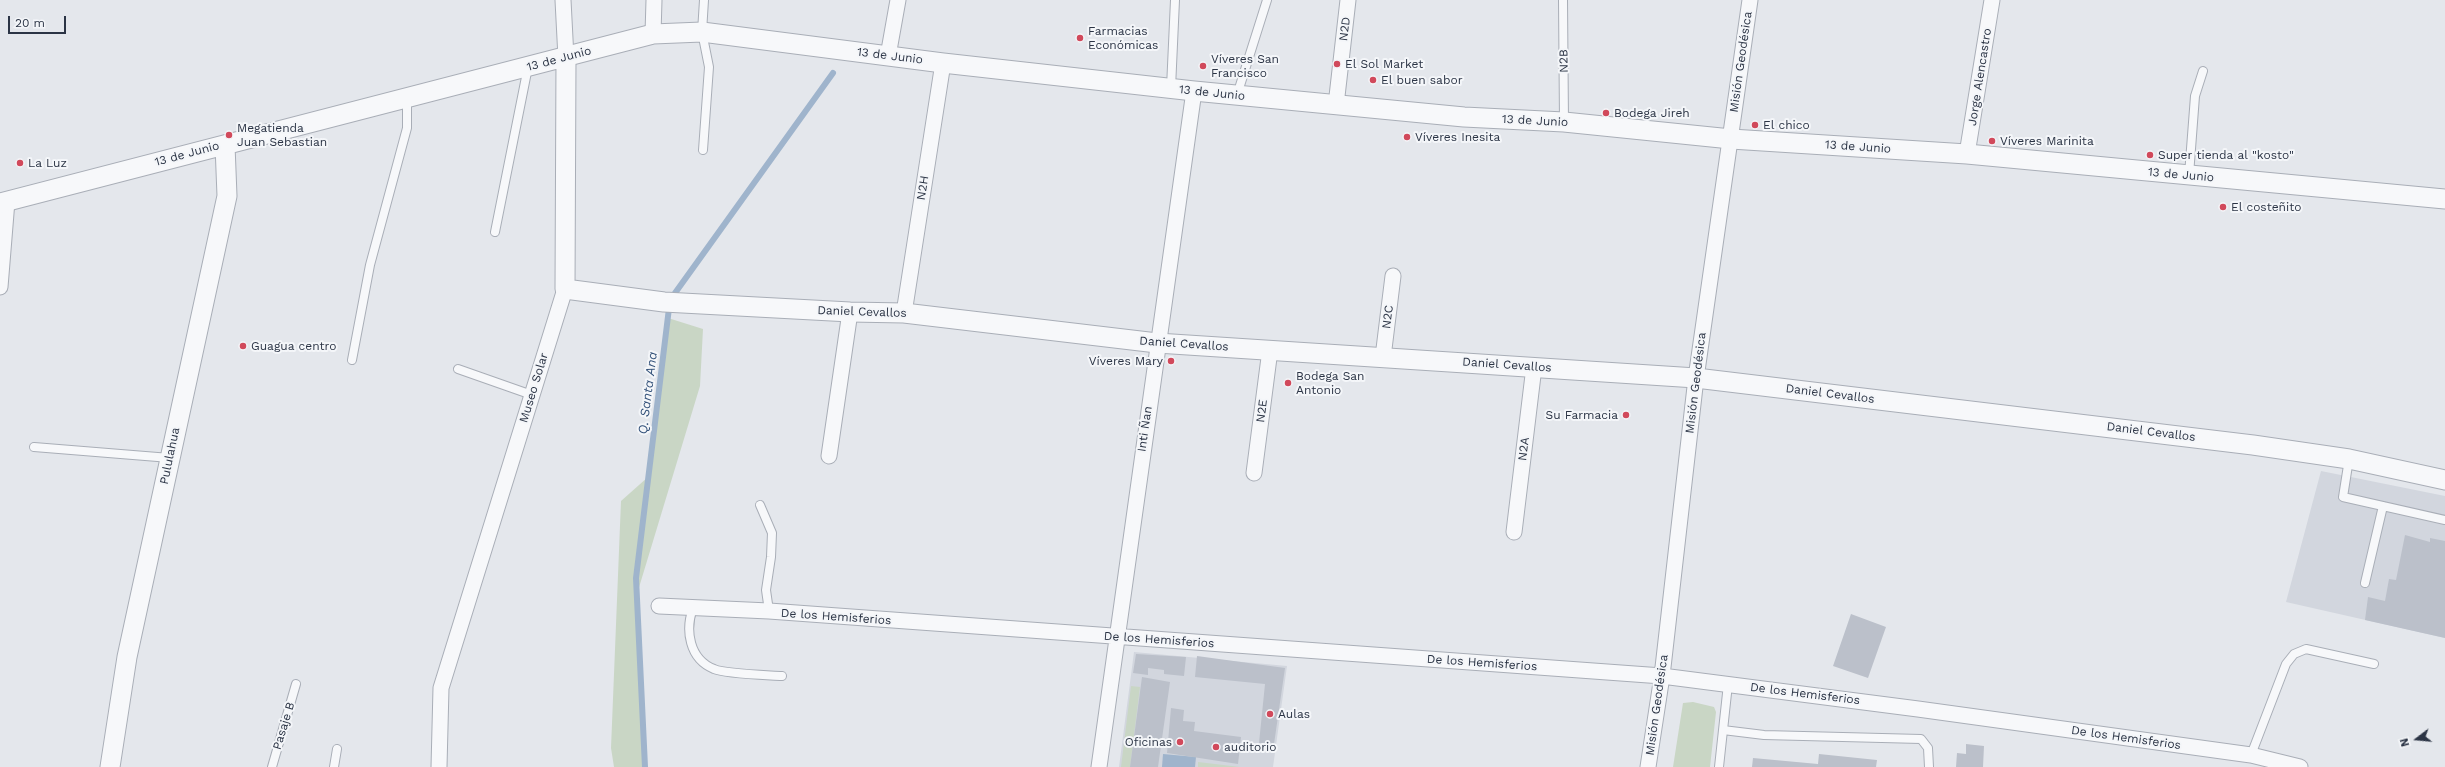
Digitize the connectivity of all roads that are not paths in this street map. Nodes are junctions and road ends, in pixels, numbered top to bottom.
1 (563, 0) edge
2 (654, 0) edge
3 (704, 0) edge
4 (898, 0) edge
5 (1175, 0) edge
6 (1267, 0) edge
7 (1348, 0) edge
8 (1563, 0) edge
9 (1750, 0) edge
10 (1992, 0) edge
11 (702, 32) junction
12 (653, 34) junction
13 (888, 56) junction
14 (566, 58) junction
15 (942, 63) junction
16 (528, 67) junction
17 (2203, 71) dead end
18 (1171, 88) junction
19 (1194, 91) junction
20 (1237, 96) junction
21 (407, 98) junction
22 (1336, 105) junction
23 (1564, 122) junction
24 (1731, 139) junction
25 (225, 144) junction
26 (703, 150) dead end
27 (1967, 154) junction
28 (2189, 176) junction
29 (2445, 199) edge
30 (4, 202) edge
31 (495, 232) dead end
32 (1393, 276) dead end
33 (0, 287) edge
34 (565, 289) junction
35 (850, 312) junction
36 (904, 313) junction
37 (1157, 343) junction
38 (1270, 350) junction
39 (1383, 357) junction
40 (352, 360) dead end
41 (1534, 367) junction
42 (458, 369) dead end
43 (1696, 378) junction
44 (532, 395) junction
45 (34, 447) dead end
46 (829, 456) dead end
47 (170, 458) junction
48 (2349, 459) junction
49 (1254, 473) dead end
50 (2445, 480) edge
51 (760, 505) dead end
52 (2383, 506) junction
53 (2445, 520) edge
54 (1514, 532) dead end
55 (2365, 583) dead end
56 (659, 606) dead end
57 (693, 608) junction
58 (769, 611) junction
59 (1117, 636) junction
60 (2374, 664) dead end
61 (782, 676) dead end
62 (1662, 676) junction
63 (296, 684) dead end
64 (1728, 684) junction
65 (1723, 730) junction
66 (337, 749) dead end
67 (2251, 755) junction
68 (110, 767) edge
69 (272, 767) edge
70 (334, 767) edge
71 (439, 767) edge
72 (1099, 767) edge
73 (1648, 767) edge
74 (1719, 767) edge
75 (1929, 767) edge
76 (2300, 767) edge

1 - 14 street, Museo Solar
2 - 12 street
3 - 11 lane
4 - 13 street
5 - 18 lane
6 - 20 lane
7 - 22 street, N2D
8 - 23 lane, N2B
9 - 24 street, Misión Geodésica
10 - 27 street, Jorge Alencastro
11 - 12 street, 13 de Junio
11 - 13 street, 13 de Junio
11 - 26 lane
12 - 14 street, 13 de Junio
13 - 15 street, 13 de Junio
14 - 16 street, 13 de Junio
14 - 34 street, Museo Solar
15 - 18 street, 13 de Junio
15 - 36 street, N2H
16 - 21 street, 13 de Junio
16 - 31 lane
17 - 28 lane
18 - 19 street, 13 de Junio
19 - 20 street, 13 de Junio
19 - 37 street, Inti Ñan
20 - 22 street, 13 de Junio
21 - 25 street, 13 de Junio
21 - 40 lane
22 - 23 street, 13 de Junio
23 - 24 street, 13 de Junio
24 - 27 street, 13 de Junio
24 - 43 street, Misión Geodésica
25 - 30 street, 13 de Junio
25 - 47 street, Pululahua
27 - 28 street, 13 de Junio
28 - 29 street, 13 de Junio
30 - 33 street
32 - 39 street, N2C
34 - 35 street, Daniel Cevallos
34 - 44 street, Museo Solar
35 - 36 street, Daniel Cevallos
35 - 46 street
36 - 37 street, Daniel Cevallos
37 - 38 street, Daniel Cevallos
37 - 59 street, Inti Ñan
38 - 39 street, Daniel Cevallos
38 - 49 street, N2E
39 - 41 street, Daniel Cevallos
41 - 43 street, Daniel Cevallos
41 - 54 street, N2A
42 - 44 lane
43 - 48 street, Daniel Cevallos
43 - 62 street, Misión Geodésica
44 - 71 street, Museo Solar
45 - 47 lane
47 - 68 street, Pululahua
48 - 50 street, Daniel Cevallos
48 - 52 lane
51 - 58 lane
52 - 53 lane
52 - 55 lane
56 - 57 street, De los Hemisferios
57 - 58 street, De los Hemisferios
57 - 61 lane
58 - 59 street, De los Hemisferios
59 - 62 street, De los Hemisferios
59 - 72 street, Inti Ñan
60 - 67 lane
62 - 64 street, De los Hemisferios
62 - 73 street, Misión Geodésica
63 - 69 lane, Pasaje B
64 - 65 lane
64 - 67 street, De los Hemisferios
65 - 74 lane
65 - 75 lane
66 - 70 lane
67 - 76 street, De los Hemisferios

